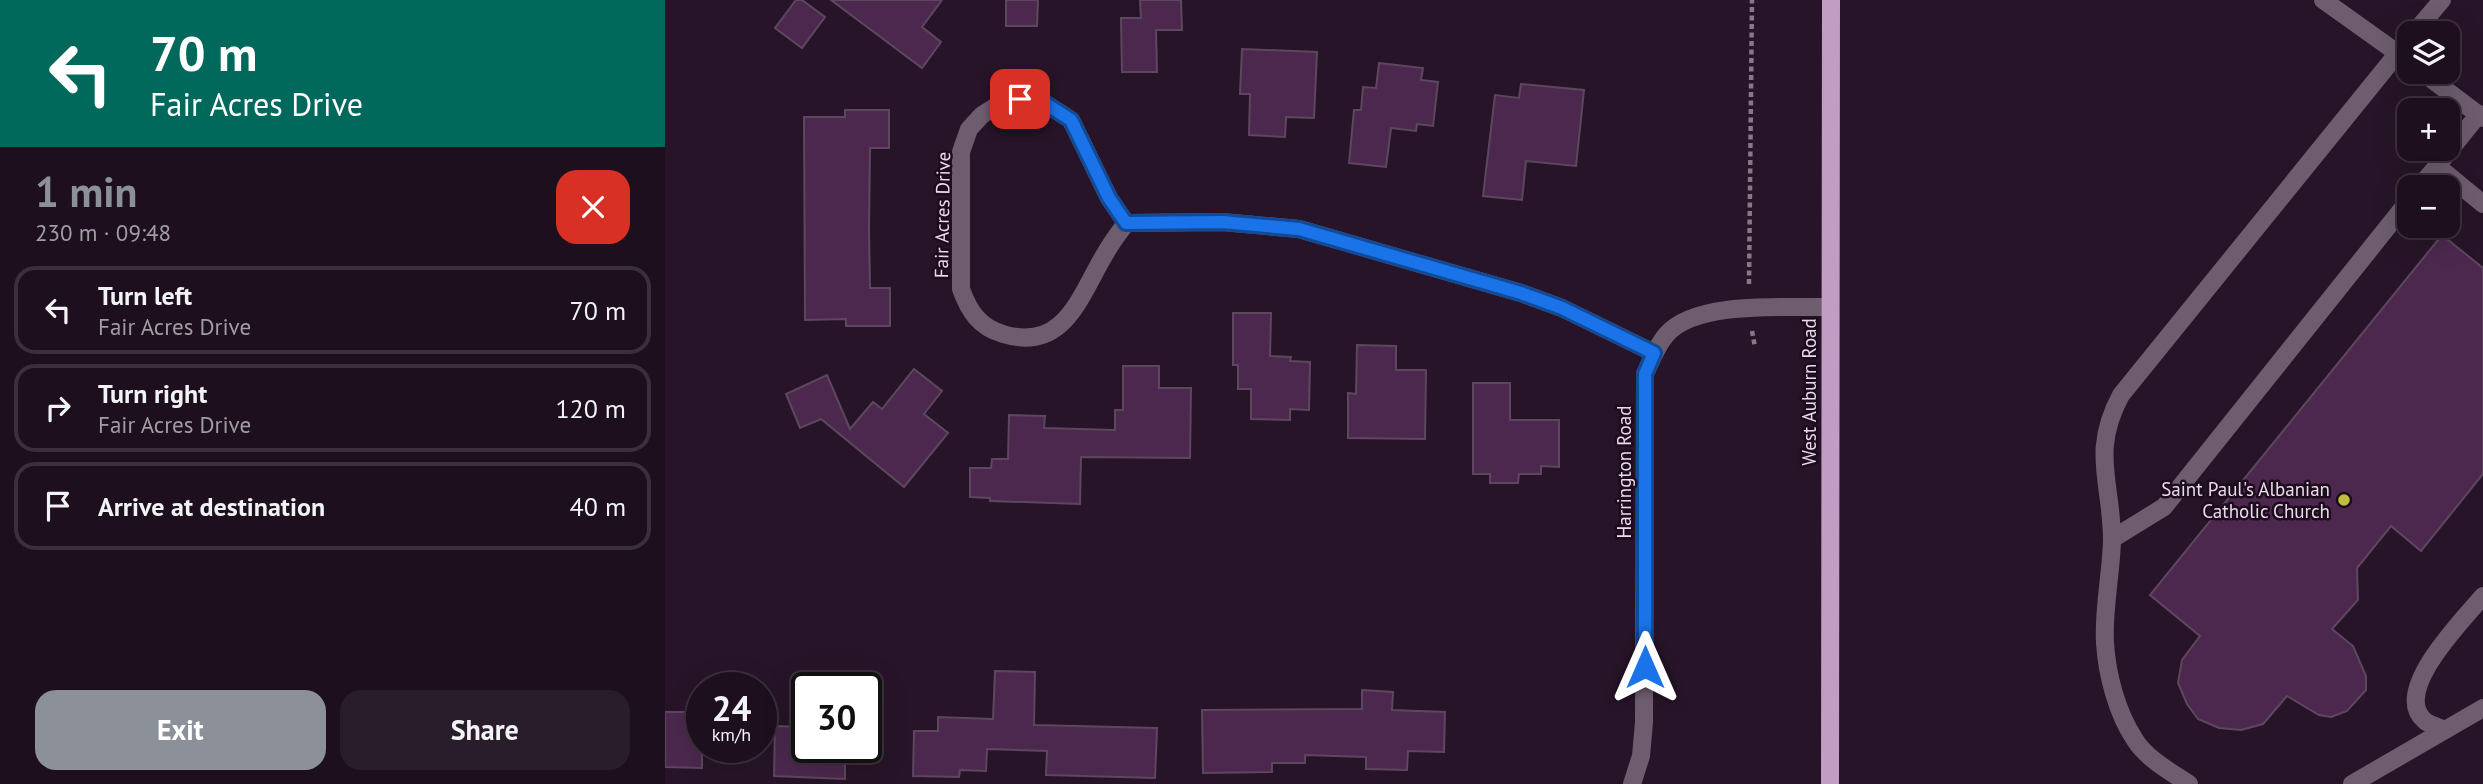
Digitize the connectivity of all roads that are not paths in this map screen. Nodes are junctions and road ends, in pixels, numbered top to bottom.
1 (1831, 0) edge
2 (2323, 0) edge
3 (2442, 0) edge
4 (2424, 21) edge
5 (2397, 53) edge
6 (2397, 64) edge
7 (2438, 84) edge
8 (2481, 116) edge
9 (2437, 166) junction
10 (2430, 175) edge
11 (2483, 204) edge
12 (2397, 215) edge
13 (1126, 223) junction
14 (1830, 307) junction
15 (1654, 353) junction
16 (2112, 540) junction
17 (2483, 596) edge
18 (2483, 708) edge
19 (2445, 730) junction
20 (1632, 784) edge
21 (1831, 784) edge
22 (2189, 784) edge
23 (2352, 784) edge

1 - 14 main road, West Auburn Road
2 - 5 street
3 - 4 street
6 - 16 street
7 - 8 street
8 - 9 street
9 - 10 street
9 - 11 street
12 - 16 street
13 - 13 street, Fair Acres Drive
13 - 15 street
14 - 15 street, Harrington Road
14 - 21 main road, West Auburn Road
15 - 20 street, Harrington Road
16 - 22 street
17 - 19 street
18 - 19 street
19 - 23 street

